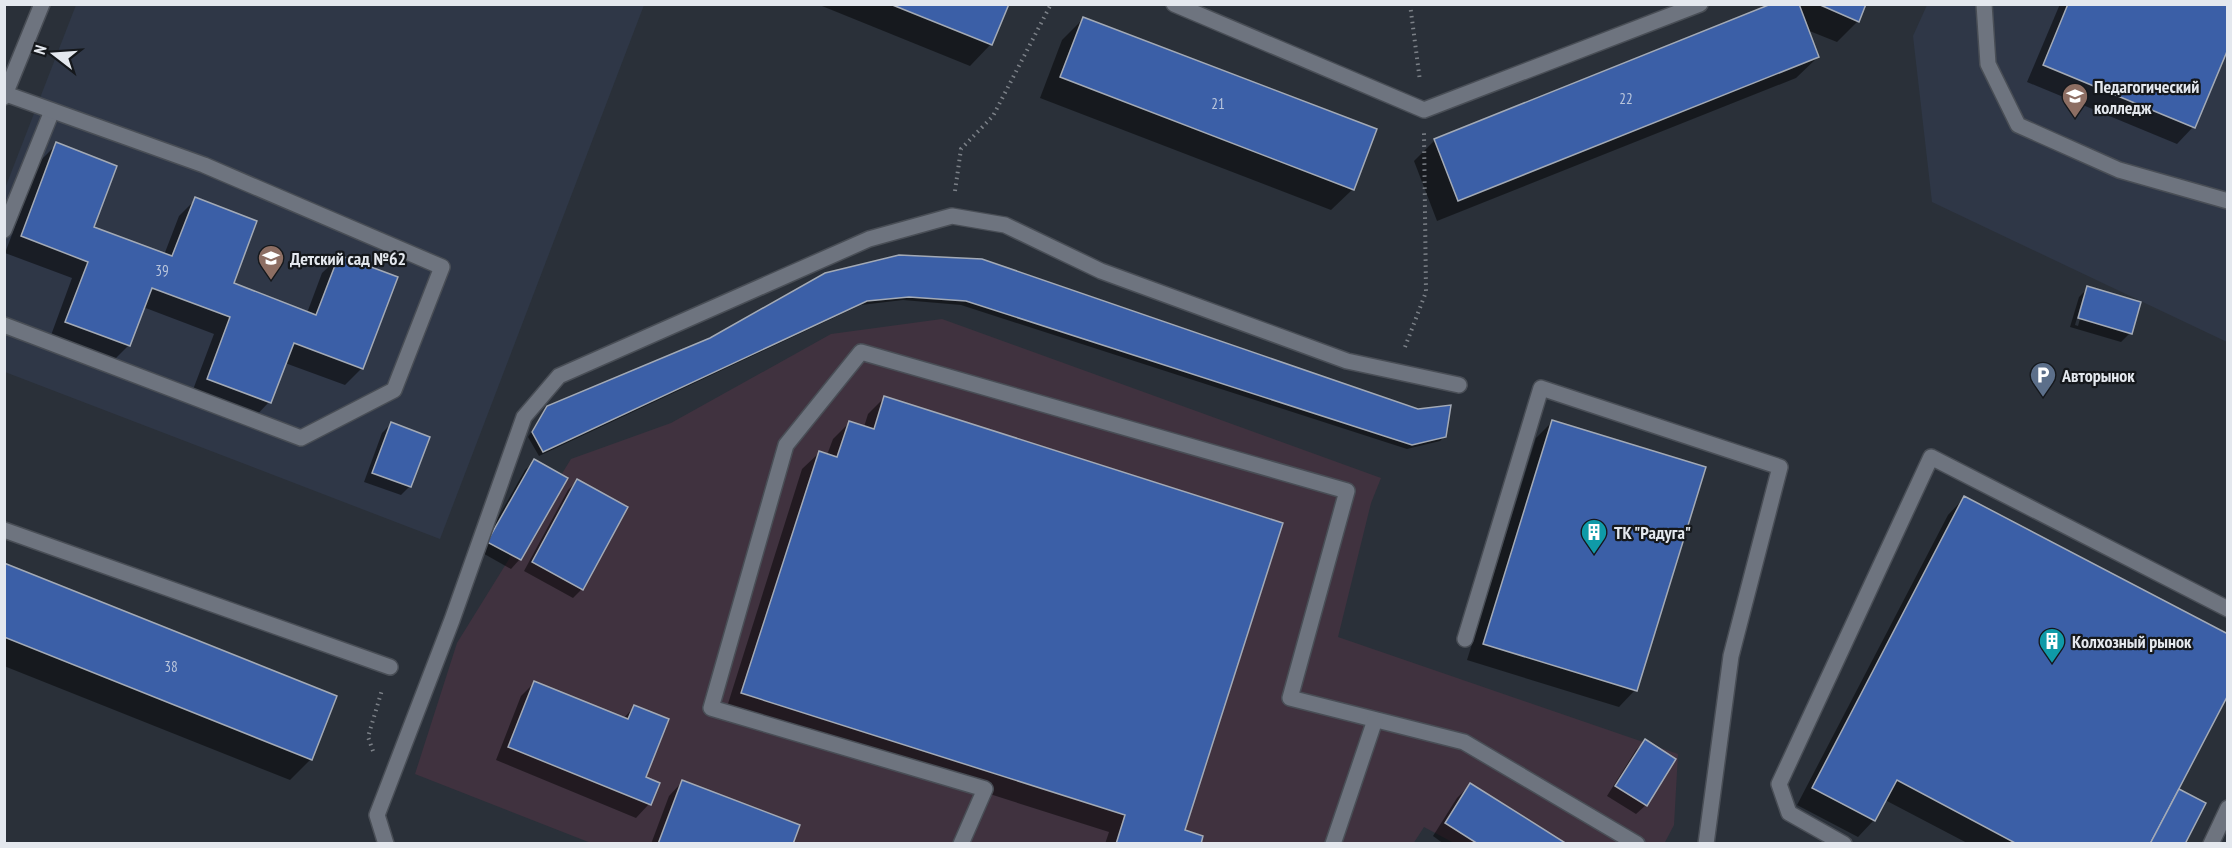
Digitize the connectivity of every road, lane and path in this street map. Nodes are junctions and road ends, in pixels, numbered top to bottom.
1 (42, 4) edge
2 (1051, 4) edge
3 (1174, 4) edge
4 (1410, 4) edge
5 (1700, 4) edge
6 (1984, 4) edge
7 (5, 96) edge
8 (1424, 110) junction
9 (51, 111) junction
10 (2228, 201) edge
11 (952, 216) junction
12 (4, 230) edge
13 (4, 325) edge
14 (1396, 372) junction
15 (1459, 385) dead end
16 (4, 530) edge
17 (2228, 609) edge
18 (1465, 639) dead end
19 (390, 667) joint
20 (1375, 720) junction
21 (388, 787) junction
22 (2228, 808) edge
23 (386, 843) edge
24 (961, 843) edge
25 (1333, 843) edge
26 (1637, 843) edge
27 (1706, 843) edge
28 (1844, 843) edge
29 (2211, 843) edge

1 - 7 lane
2 - 11 path
3 - 8 lane
4 - 8 path
5 - 8 lane
6 - 10 lane
7 - 9 lane
8 - 14 path
9 - 12 lane
9 - 13 lane
11 - 14 lane
11 - 21 lane
14 - 15 lane
16 - 19 lane
17 - 28 lane
18 - 27 lane
19 - 21 path
20 - 24 lane
20 - 25 lane
20 - 26 lane
21 - 23 lane
22 - 29 lane

